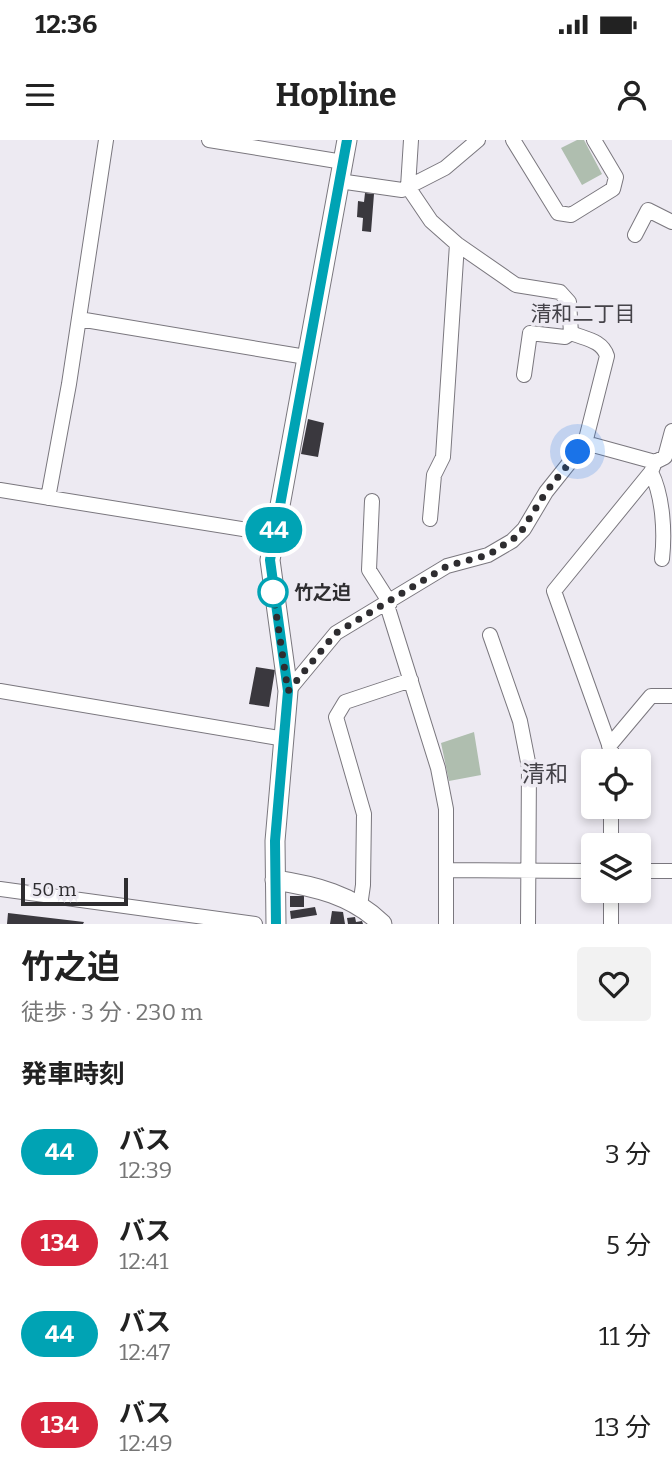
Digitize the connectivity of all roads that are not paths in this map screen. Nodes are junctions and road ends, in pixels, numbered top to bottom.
1 (106, 140) edge
2 (209, 140) edge
3 (347, 140) edge
4 (411, 140) edge
5 (478, 140) edge
6 (513, 140) edge
7 (594, 140) edge
8 (341, 172) junction
9 (408, 187) junction
10 (672, 222) edge
11 (635, 235) dead end
12 (457, 244) junction
13 (79, 320) junction
14 (570, 334) junction
15 (306, 358) junction
16 (524, 375) dead end
17 (672, 431) edge
18 (584, 447) junction
19 (660, 465) edge
20 (0, 490) edge
21 (48, 498) junction
22 (372, 501) dead end
23 (430, 519) dead end
24 (273, 534) junction
25 (662, 559) dead end
26 (388, 604) junction
27 (490, 635) dead end
28 (411, 680) junction
29 (0, 691) edge
30 (288, 691) junction
31 (672, 696) edge
32 (285, 739) junction
33 (609, 746) junction
34 (609, 749) edge
35 (446, 870) junction
36 (528, 870) junction
37 (581, 871) edge
38 (651, 871) edge
39 (672, 871) edge
40 (275, 880) junction
41 (0, 889) edge
42 (611, 903) edge
43 (360, 906) junction
44 (255, 924) edge
45 (276, 924) edge
46 (382, 924) edge
47 (446, 924) edge
48 (528, 924) edge
49 (611, 924) edge

1 - 13 street
2 - 8 street
3 - 8 street
4 - 9 street
5 - 9 street
6 - 7 street
8 - 9 street
8 - 15 street
9 - 12 street
10 - 11 street
12 - 14 street
12 - 23 street
13 - 15 street
13 - 21 street
14 - 16 street
14 - 18 street
15 - 24 street
17 - 19 street
18 - 19 street
18 - 26 street
19 - 25 street
19 - 33 street
20 - 21 street
21 - 24 street
22 - 26 street
24 - 30 street
26 - 28 street
26 - 30 street
27 - 36 street
28 - 35 street
28 - 43 street
29 - 32 street
30 - 32 street
31 - 33 street
32 - 40 street
33 - 34 street
35 - 36 street
35 - 47 street
36 - 37 street
36 - 48 street
38 - 39 street
40 - 43 street
40 - 45 street
41 - 44 street
42 - 49 street
43 - 46 street

